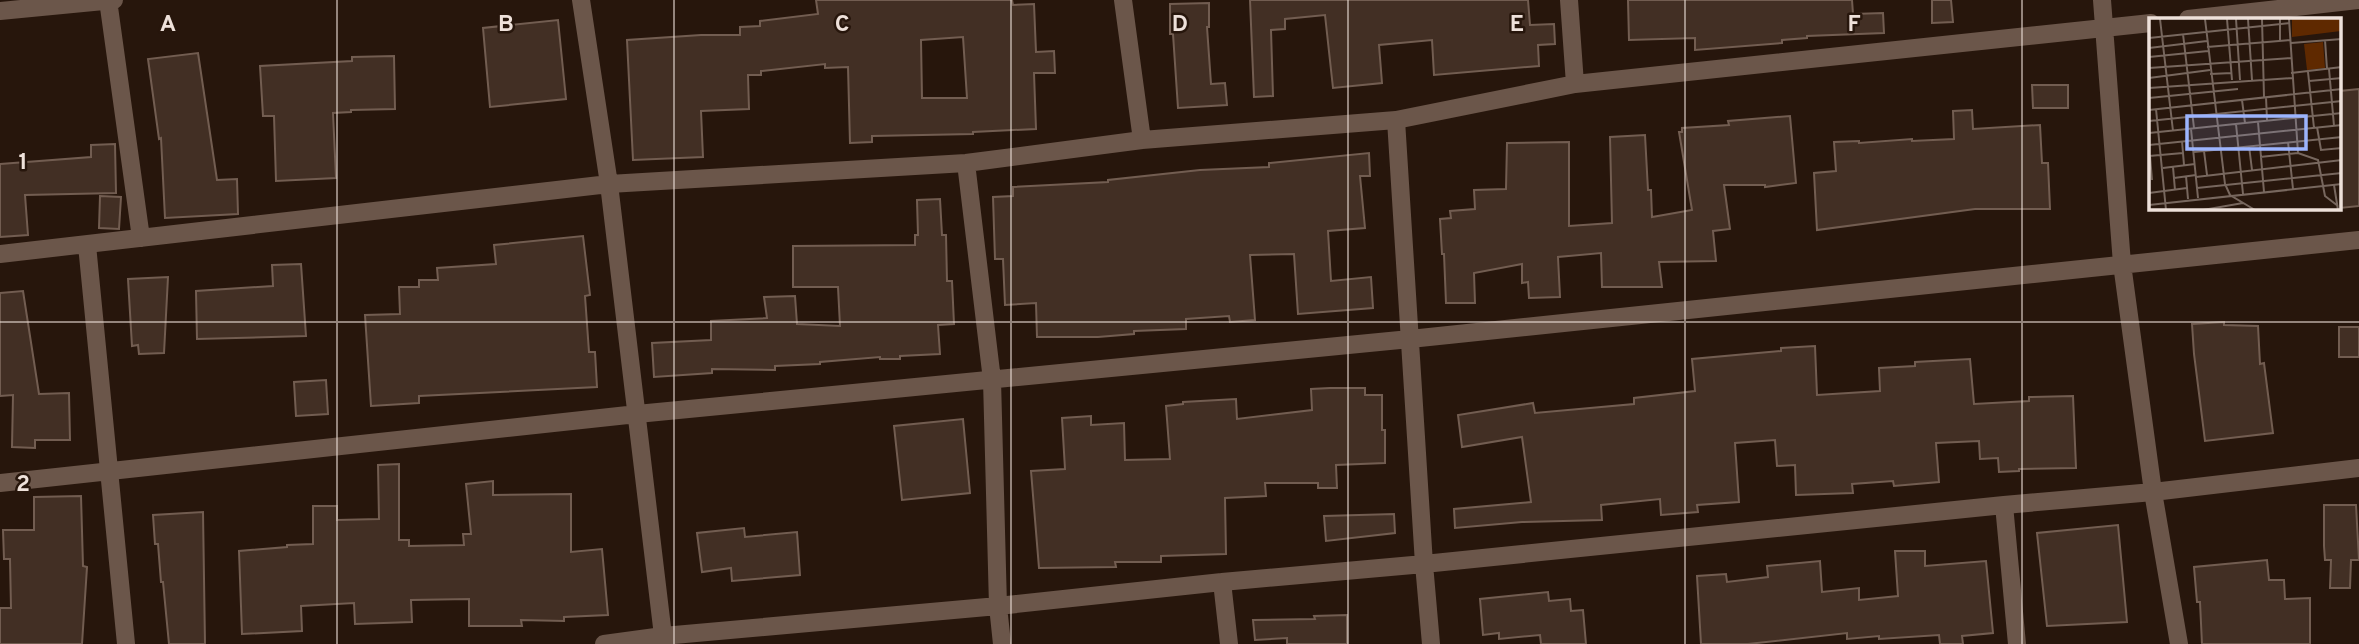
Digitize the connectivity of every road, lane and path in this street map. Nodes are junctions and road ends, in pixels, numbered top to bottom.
1 (108, 0) edge
2 (114, 0) edge
3 (581, 0) edge
4 (1123, 0) edge
5 (1569, 0) edge
6 (2102, 0) edge
7 (2359, 0) edge
8 (0, 12) edge
9 (2197, 18) edge
10 (2149, 23) edge
11 (2104, 29) junction
12 (1575, 84) junction
13 (1396, 120) junction
14 (1142, 140) junction
15 (966, 163) junction
16 (609, 184) junction
17 (141, 238) junction
18 (2359, 240) edge
19 (87, 245) junction
20 (0, 254) edge
21 (2122, 264) junction
22 (1410, 339) junction
23 (992, 380) junction
24 (637, 414) junction
25 (2359, 468) edge
26 (110, 470) junction
27 (0, 483) edge
28 (2153, 492) junction
29 (2004, 505) junction
30 (1424, 565) junction
31 (1222, 582) junction
32 (998, 606) junction
33 (664, 640) edge
34 (126, 644) edge
35 (604, 644) edge
36 (1002, 644) edge
37 (1229, 644) edge
38 (1431, 644) edge
39 (2017, 644) edge
40 (2179, 644) edge

1 - 2 street
1 - 8 street
1 - 17 street
3 - 16 street
4 - 14 street
5 - 12 street
6 - 11 street
7 - 9 street
10 - 11 street
11 - 12 street
11 - 21 street
12 - 13 street
13 - 14 street
13 - 22 street
14 - 15 street
15 - 16 street
15 - 23 street
16 - 17 street
16 - 24 street
17 - 19 street
18 - 21 street
19 - 20 street
19 - 26 street
21 - 22 street
21 - 28 street
22 - 23 street
22 - 30 street
23 - 24 street
23 - 32 street
24 - 26 street
24 - 33 street
25 - 28 street
26 - 27 street
26 - 34 street
28 - 29 street
28 - 40 street
29 - 30 street
29 - 39 street
30 - 31 street
30 - 38 street
31 - 32 street
31 - 37 street
32 - 33 street
32 - 36 street
33 - 35 street

